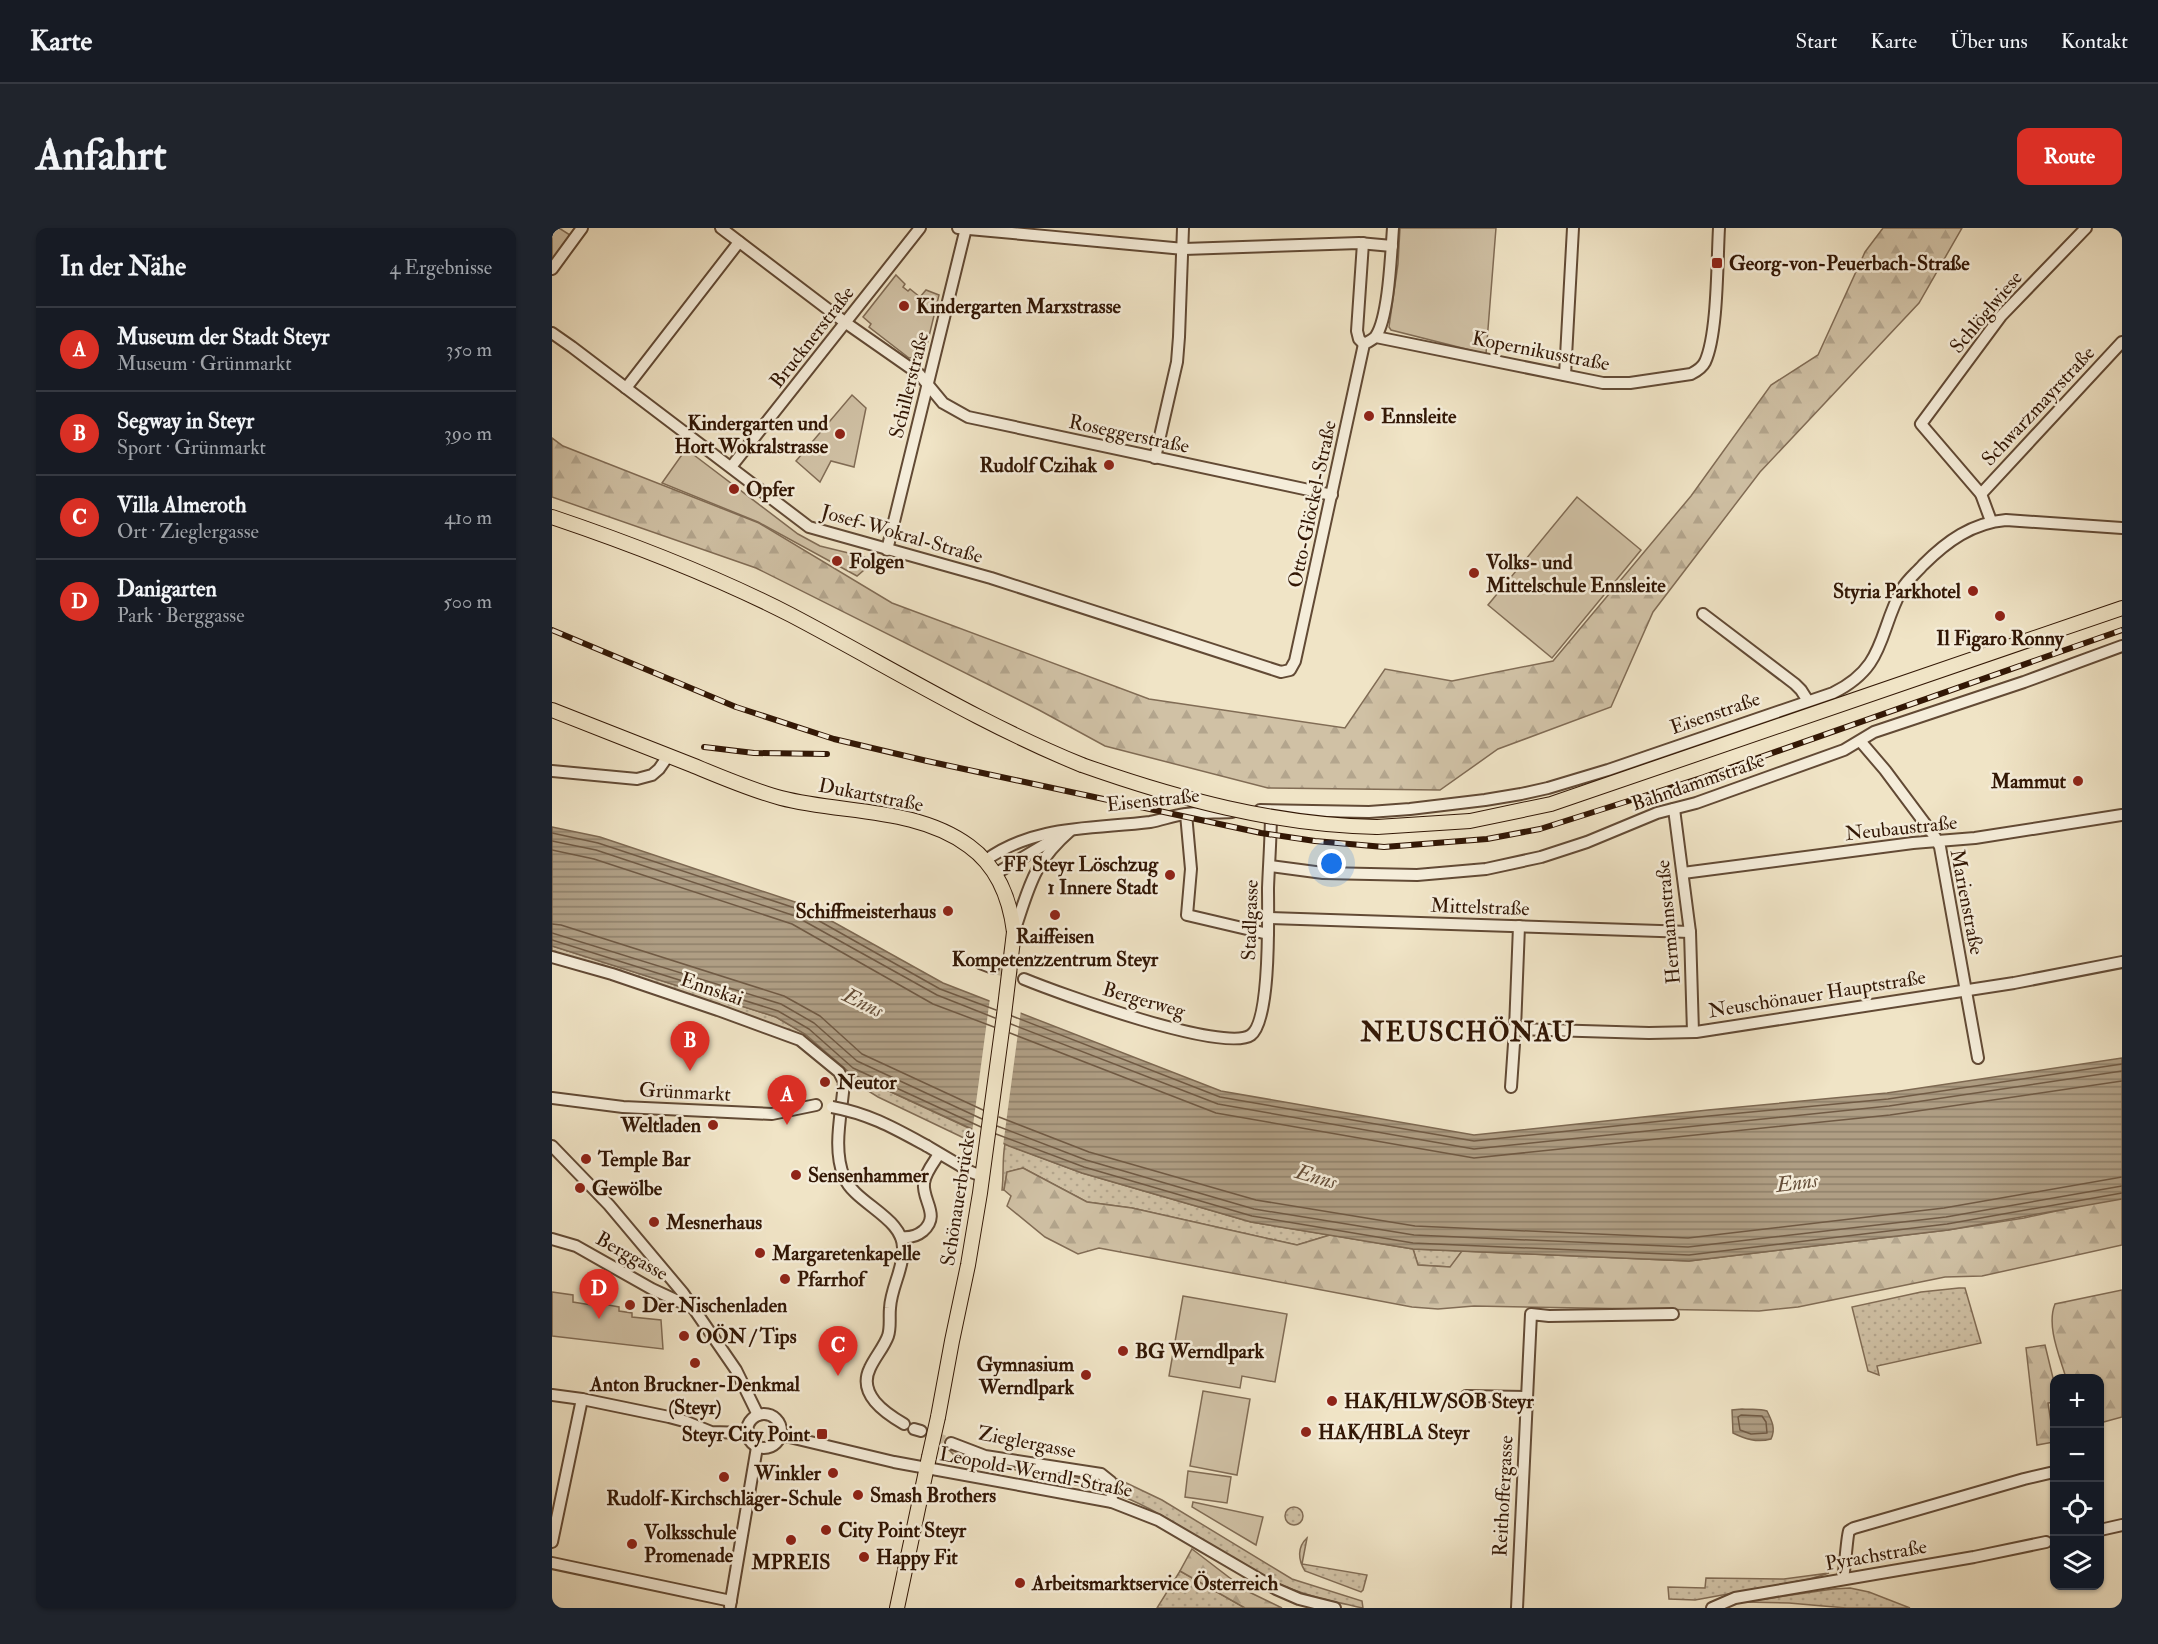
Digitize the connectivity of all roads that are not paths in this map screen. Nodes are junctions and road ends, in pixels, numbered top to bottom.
1 (721, 228) edge
2 (920, 228) edge
3 (963, 228) edge
4 (1183, 228) edge
5 (1392, 228) edge
6 (1573, 228) edge
7 (1719, 228) edge
8 (2086, 228) edge
9 (576, 230) edge
10 (739, 242) junction
11 (1363, 243) junction
12 (1392, 246) junction
13 (1184, 249) junction
14 (552, 269) edge
15 (846, 323) junction
16 (552, 333) edge
17 (1376, 337) junction
18 (2122, 342) edge
19 (1364, 344) junction
20 (1565, 375) junction
21 (928, 386) junction
22 (626, 388) junction
23 (1155, 458) junction
24 (731, 467) junction
25 (1981, 494) junction
26 (1332, 495) junction
27 (552, 517) edge
28 (1991, 521) junction
29 (552, 526) edge
30 (578, 526) junction
31 (2122, 528) edge
32 (887, 550) junction
33 (2122, 608) edge
34 (1703, 614) dead end
35 (2122, 646) edge
36 (1290, 670) joint
37 (1808, 702) junction
38 (552, 710) edge
39 (1861, 742) junction
40 (668, 756) junction
41 (552, 771) edge
42 (1674, 809) junction
43 (1271, 810) junction
44 (1186, 814) junction
45 (2122, 815) edge
46 (1071, 830) junction
47 (1937, 842) junction
48 (986, 860) junction
49 (1270, 866) junction
50 (1683, 873) junction
51 (995, 874) junction
52 (1269, 918) junction
53 (1519, 926) junction
54 (1014, 932) junction
55 (1690, 932) junction
56 (1268, 934) junction
57 (552, 957) edge
58 (2122, 962) edge
59 (980, 963) dead end
60 (993, 968) tunnel mouth
61 (1024, 979) tunnel mouth
62 (1965, 989) junction
63 (1515, 1029) junction
64 (1256, 1031) joint
65 (1692, 1032) junction
66 (1978, 1058) dead end
67 (1511, 1087) dead end
68 (552, 1098) edge
69 (816, 1105) dead end
70 (832, 1107) dead end
71 (552, 1146) edge
72 (939, 1154) junction
73 (982, 1176) junction
74 (902, 1237) junction
75 (552, 1239) edge
76 (693, 1308) junction
77 (1672, 1314) dead end
78 (552, 1395) edge
79 (1466, 1396) dead end
80 (1527, 1397) junction
81 (582, 1399) junction
82 (758, 1415) junction
83 (913, 1428) tunnel mouth
84 (747, 1433) junction
85 (781, 1435) junction
86 (951, 1443) tunnel mouth
87 (757, 1447) junction
88 (928, 1463) junction
89 (2050, 1473) edge
90 (1112, 1502) junction
91 (2122, 1525) edge
92 (2104, 1529) edge
93 (552, 1542) edge
94 (2046, 1542) dead end
95 (552, 1563) edge
96 (1843, 1578) junction
97 (730, 1605) edge
98 (897, 1608) edge
99 (1335, 1608) edge
100 (1517, 1608) edge
101 (1712, 1608) edge

1 - 10 street, Roseggerstraße
2 - 15 street, Brucknerstraße
3 - 13 street
3 - 21 street, Schillerstraße
4 - 13 street
5 - 12 street
6 - 20 street
7 - 20 street, Kopernikusstraße
8 - 25 street, Schlöglwiese
9 - 14 street
10 - 15 street, Roseggerstraße
10 - 22 street
11 - 12 street
11 - 13 street
11 - 19 street, Otto-Glöckel-Straße
12 - 17 street
13 - 23 street
15 - 21 street, Roseggerstraße
15 - 24 street, Brucknerstraße
16 - 22 street, Josef-Wokral-Straße
17 - 19 street
17 - 20 street, Kopernikusstraße
18 - 25 street, Schwarzmayrstraße
19 - 26 street, Otto-Glöckel-Straße
21 - 23 street, Roseggerstraße
21 - 32 street, Schillerstraße
22 - 24 street, Josef-Wokral-Straße
23 - 26 street, Roseggerstraße
24 - 32 street, Josef-Wokral-Straße
25 - 28 street
26 - 36 street, Otto-Glöckel-Straße
27 - 30 main road, Eisenstraße
28 - 31 street, Eisenstraße
28 - 37 street, Eisenstraße
29 - 30 main road
30 - 33 main road, Eisenstraße, bridge
32 - 36 street, Josef-Wokral-Straße
34 - 37 street
35 - 39 street, Bahndammstraße
37 - 43 street, Eisenstraße
38 - 40 main road, Dukartstraße
39 - 42 street, Bahndammstraße
39 - 47 street, Marienstraße
40 - 41 street
40 - 48 main road, Dukartstraße
42 - 49 street, Bahndammstraße
42 - 50 street, Hermannstraße
43 - 44 street, Eisenstraße
43 - 49 street, Stadlgasse
44 - 46 street, Eisenstraße
44 - 56 street
45 - 47 street, Neubaustraße
46 - 48 street, Eisenstraße
46 - 51 street, Eisenstraße
46 - 54 street
47 - 50 street, Neubaustraße
47 - 62 street, Marienstraße
48 - 51 main road, Dukartstraße
49 - 52 street, Stadlgasse
50 - 55 street, Hermannstraße
51 - 54 main road, Dukartstraße
52 - 53 street, Mittelstraße
52 - 56 street, Stadlgasse
53 - 55 street, Mittelstraße
53 - 63 street
54 - 73 main road, Schönauerbrücke, bridge
55 - 65 street, Hermannstraße
56 - 64 street, Stadlgasse
57 - 74 street, Ennskai
58 - 62 street, Neuschönauer Hauptstraße
59 - 60 street
61 - 64 street, Bergerweg
62 - 65 street, Neuschönauer Hauptstraße
62 - 66 street, Marienstraße
63 - 65 street, Neuschönauer Hauptstraße
63 - 67 street
68 - 69 street, Grünmarkt
70 - 72 street, bridge
71 - 76 street
72 - 73 street
72 - 74 street
73 - 88 main road, Schönauerbrücke, bridge
74 - 83 street
75 - 76 street, Berggasse
76 - 82 street
77 - 80 street, Reithoffergasse
78 - 81 street
79 - 80 street
80 - 100 street, Reithoffergasse
81 - 84 street
81 - 93 street
82 - 84 street
82 - 85 street
84 - 87 street
85 - 87 street
85 - 88 street, Leopold-Werndl-Straße
86 - 90 street, Zieglergasse
87 - 97 street
88 - 90 street, Leopold-Werndl-Straße
88 - 98 main road, Schönauerbrücke
89 - 96 street
90 - 99 street, Leopold-Werndl-Straße
91 - 92 street
94 - 96 street, Pyrachstraße
95 - 97 street
96 - 101 street, Pyrachstraße

